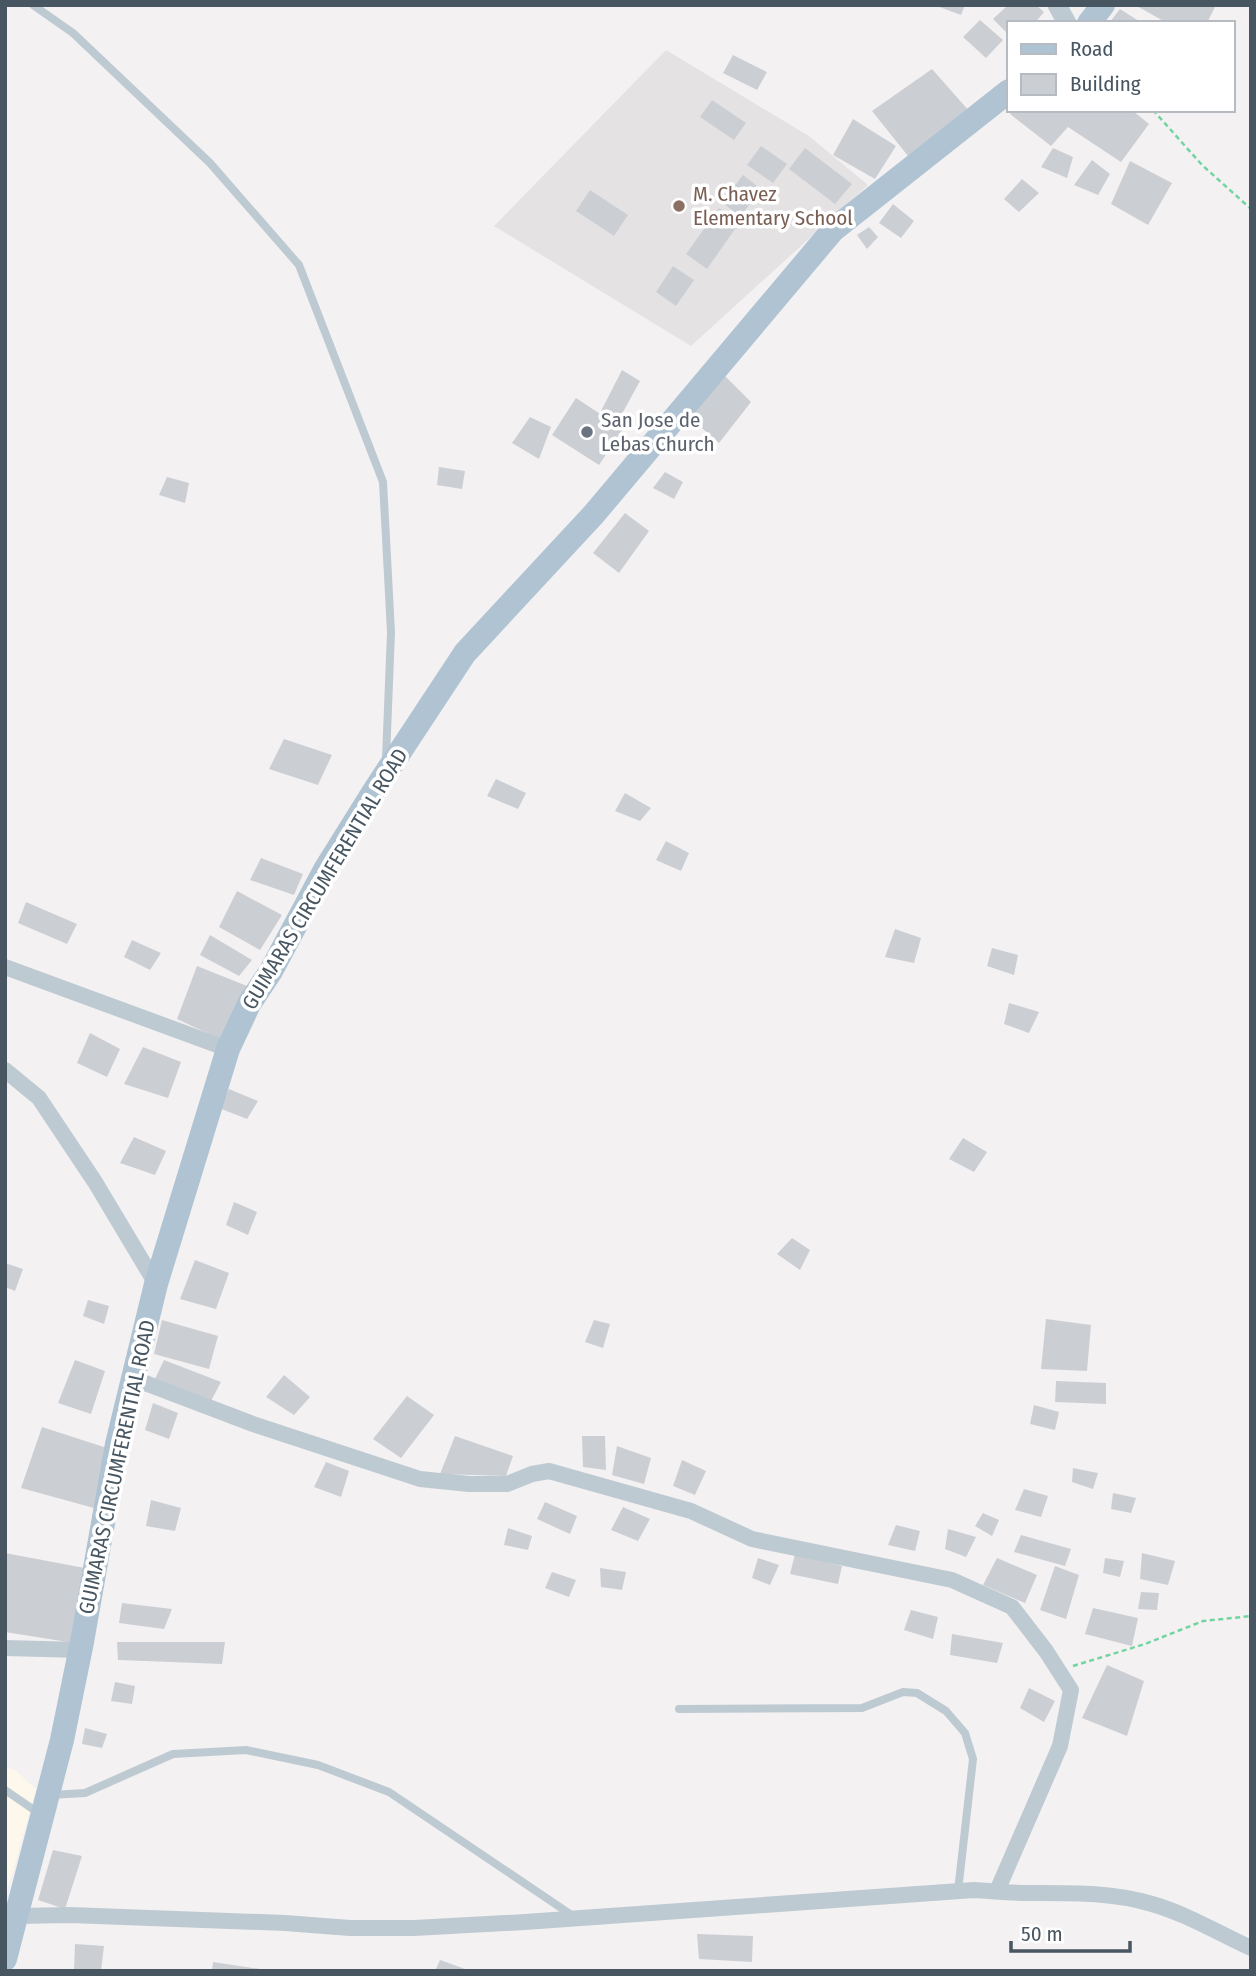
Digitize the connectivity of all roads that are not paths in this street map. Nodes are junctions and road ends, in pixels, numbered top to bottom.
1 (33, 5) edge
2 (1057, 5) edge
3 (1103, 5) edge
4 (1066, 21) edge
5 (1091, 21) edge
6 (1007, 93) edge
7 (386, 774) junction
8 (5, 967) edge
9 (228, 1049) junction
10 (5, 1070) edge
11 (156, 1284) junction
12 (132, 1378) junction
13 (5, 1648) edge
14 (80, 1650) junction
15 (679, 1709) dead end
16 (5, 1790) edge
17 (45, 1805) junction
18 (958, 1891) junction
19 (997, 1891) junction
20 (17, 1916) junction
21 (576, 1918) junction
22 (1251, 1948) edge
23 (5, 1959) edge

1 - 7 lane
2 - 4 street
3 - 5 main road
6 - 7 main road, GUIMARAS CIRCUMFERENTIAL ROAD
7 - 9 main road, GUIMARAS CIRCUMFERENTIAL ROAD
8 - 9 street
9 - 11 main road, GUIMARAS CIRCUMFERENTIAL ROAD
10 - 11 street
11 - 12 main road, GUIMARAS CIRCUMFERENTIAL ROAD
12 - 14 main road, GUIMARAS CIRCUMFERENTIAL ROAD
12 - 19 street
13 - 14 street
14 - 17 main road, GUIMARAS CIRCUMFERENTIAL ROAD
15 - 18 lane
16 - 17 lane
17 - 20 main road, GUIMARAS CIRCUMFERENTIAL ROAD
17 - 21 lane
18 - 19 street
18 - 21 street
19 - 22 street
20 - 21 street
20 - 23 main road, GUIMARAS CIRCUMFERENTIAL ROAD

